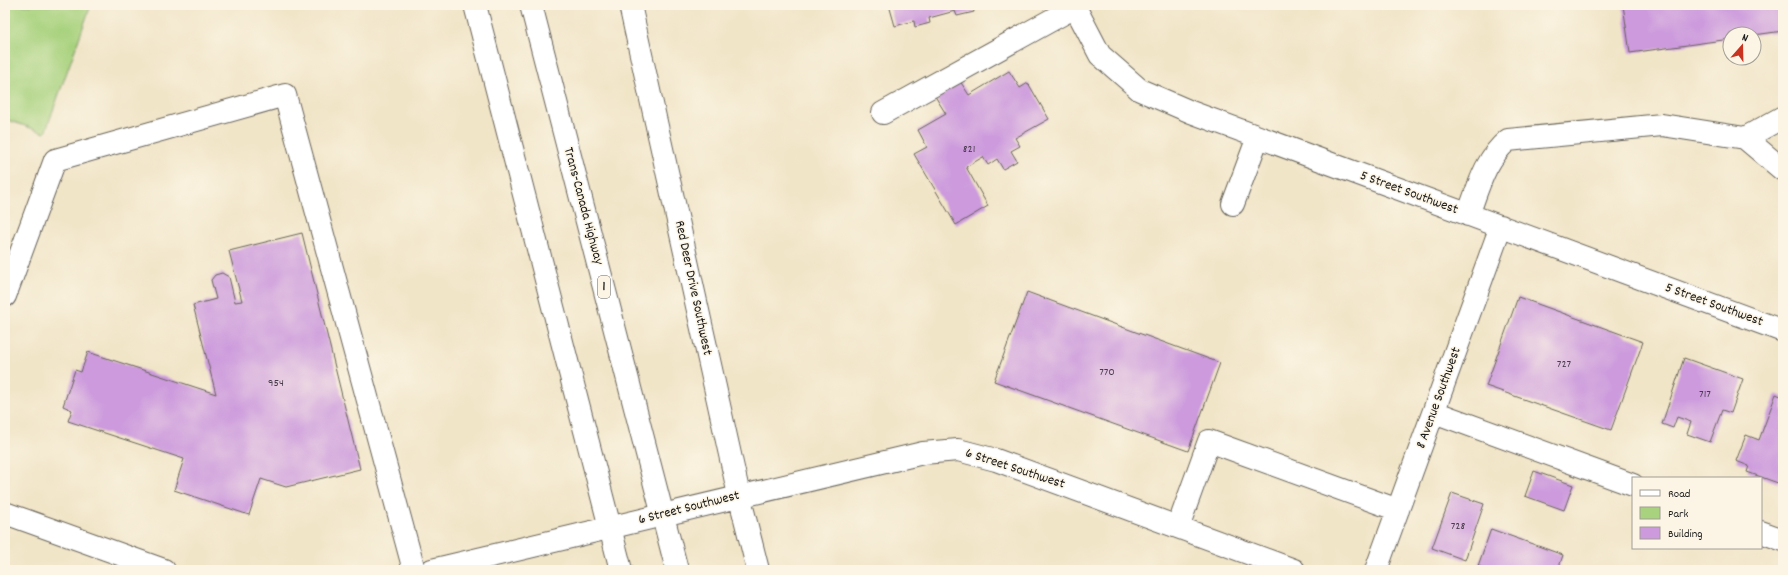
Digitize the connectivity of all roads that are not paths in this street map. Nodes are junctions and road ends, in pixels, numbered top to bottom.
1 (475, 5) edge
2 (531, 5) edge
3 (630, 5) edge
4 (1074, 6) edge
5 (883, 113) dead end
6 (1783, 117) edge
7 (1258, 137) junction
8 (1745, 138) junction
9 (1783, 170) edge
10 (1234, 204) dead end
11 (1468, 215) junction
12 (1501, 226) junction
13 (5, 296) edge
14 (1783, 330) edge
15 (1434, 412) junction
16 (1632, 485) edge
17 (739, 495) junction
18 (1398, 510) junction
19 (5, 513) edge
20 (663, 514) junction
21 (610, 527) junction
22 (1178, 527) junction
23 (1762, 532) edge
24 (1783, 540) edge
25 (493, 563) edge
26 (164, 570) edge
27 (414, 570) edge
28 (432, 570) edge
29 (621, 570) edge
30 (677, 570) edge
31 (758, 570) edge
32 (1294, 570) edge
33 (1376, 570) edge

1 - 21 main road
2 - 20 main road, Trans-Canada Highway / 1
3 - 17 main road, Red Deer Drive Southwest
4 - 5 main road
4 - 7 main road, 5 Street Southwest
6 - 8 main road
7 - 10 main road
7 - 11 main road, 5 Street Southwest
8 - 9 main road
8 - 11 main road
11 - 12 main road, 5 Street Southwest
12 - 14 main road, 5 Street Southwest
12 - 15 main road, 8 Avenue Southwest
13 - 27 main road
15 - 16 main road
15 - 18 main road, 8 Avenue Southwest
17 - 20 main road, 6 Street Southwest
17 - 22 main road, 6 Street Southwest
17 - 31 main road, Red Deer Drive Southwest
18 - 22 main road
18 - 33 main road, 8 Avenue Southwest
19 - 26 main road
20 - 21 main road, 6 Street Southwest
20 - 30 main road, Trans-Canada Highway / 1
21 - 25 main road, 6 Street Southwest
21 - 29 main road
22 - 32 main road, 6 Street Southwest
23 - 24 main road
25 - 28 main road, 6 Street Southwest

